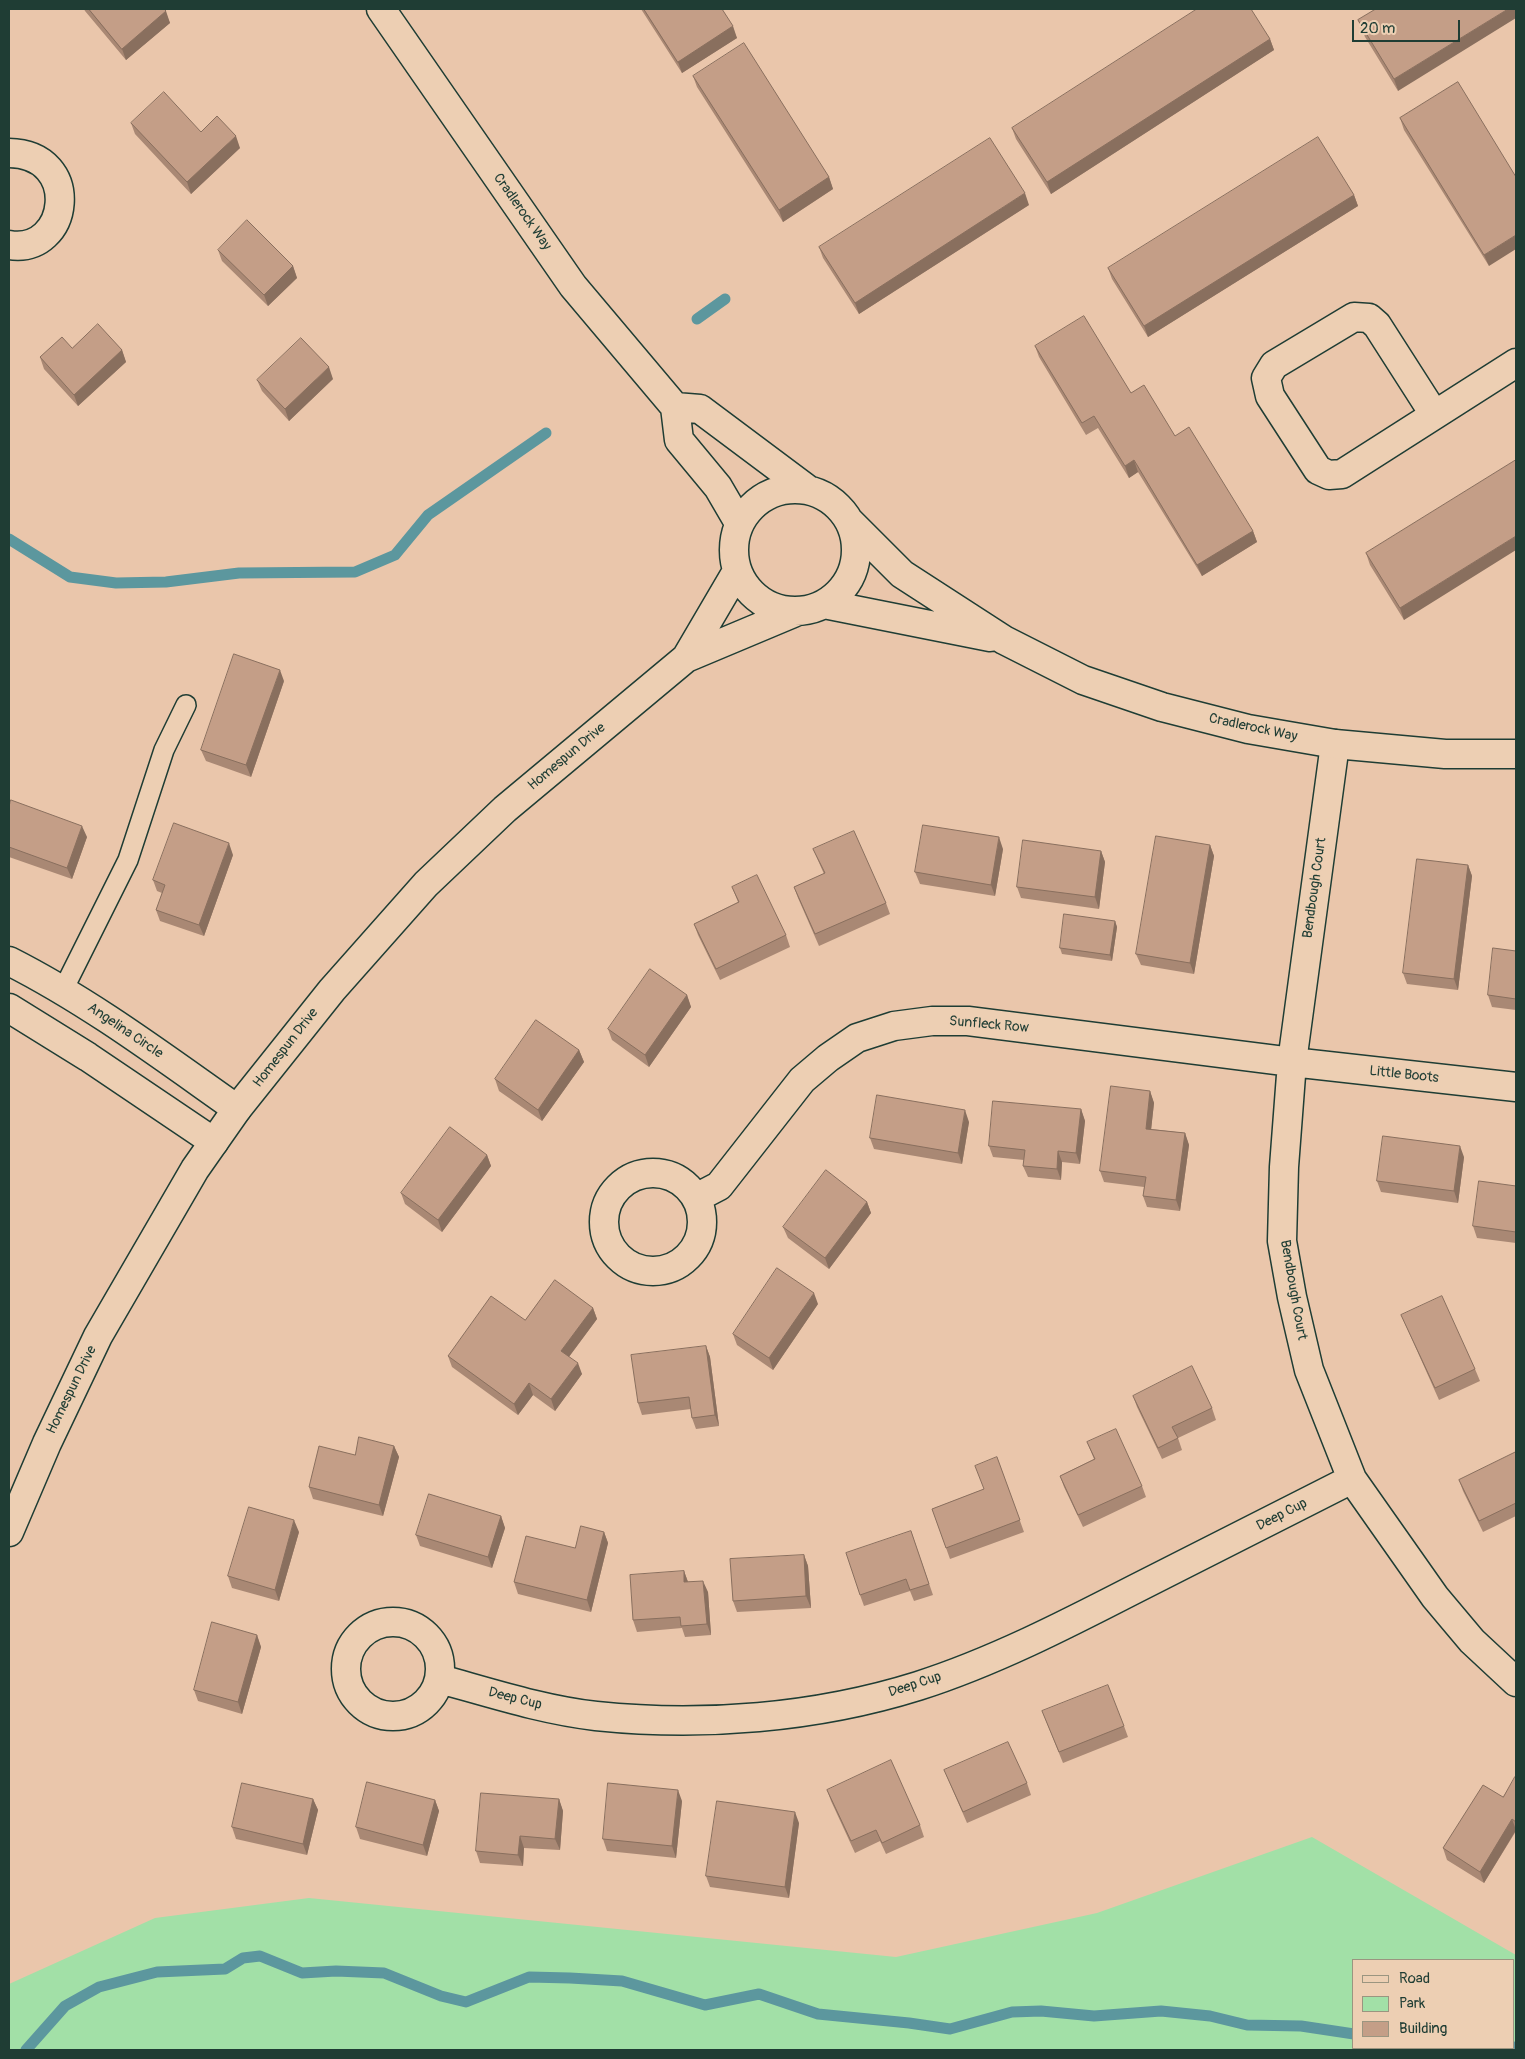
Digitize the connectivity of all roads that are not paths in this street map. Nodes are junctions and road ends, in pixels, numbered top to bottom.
1 (381, 9) edge
2 (9, 153) edge
3 (9, 245) edge
4 (1516, 363) edge
5 (675, 406) junction
6 (1434, 414) junction
7 (807, 489) junction
8 (850, 522) junction
9 (739, 524) junction
10 (737, 572) junction
11 (824, 604) junction
12 (798, 611) junction
13 (1004, 640) junction
14 (686, 658) junction
15 (186, 705) dead end
16 (1336, 744) junction
17 (1516, 754) edge
18 (9, 961) edge
19 (63, 990) junction
20 (9, 1008) edge
21 (1292, 1062) junction
22 (1516, 1088) edge
23 (237, 1109) junction
24 (214, 1142) junction
25 (696, 1198) dead end
26 (1352, 1479) junction
27 (9, 1532) edge
28 (440, 1679) dead end
29 (1516, 1682) edge

1 - 5 street, Cradlerock Way
2 - 3 street
4 - 6 street
5 - 7 street
5 - 9 street
6 - 6 street
7 - 8 street
7 - 9 street
8 - 11 street
8 - 13 street, Cradlerock Way
9 - 10 street
10 - 12 street
10 - 14 street, Homespun Drive
11 - 12 street
11 - 13 street, Cradlerock Way
12 - 14 street, Homespun Drive
13 - 16 street, Cradlerock Way
14 - 23 street, Homespun Drive
15 - 19 lane
16 - 17 street, Cradlerock Way
16 - 21 street, Bendbough Court
18 - 19 street, Angelina Circle
19 - 23 street, Angelina Circle
20 - 24 street
21 - 22 street, Little Boots
21 - 25 street, Sunfleck Row
21 - 26 street, Bendbough Court
23 - 24 street, Homespun Drive
24 - 27 street, Homespun Drive
26 - 28 street, Deep Cup
26 - 29 street, Bendbough Court

